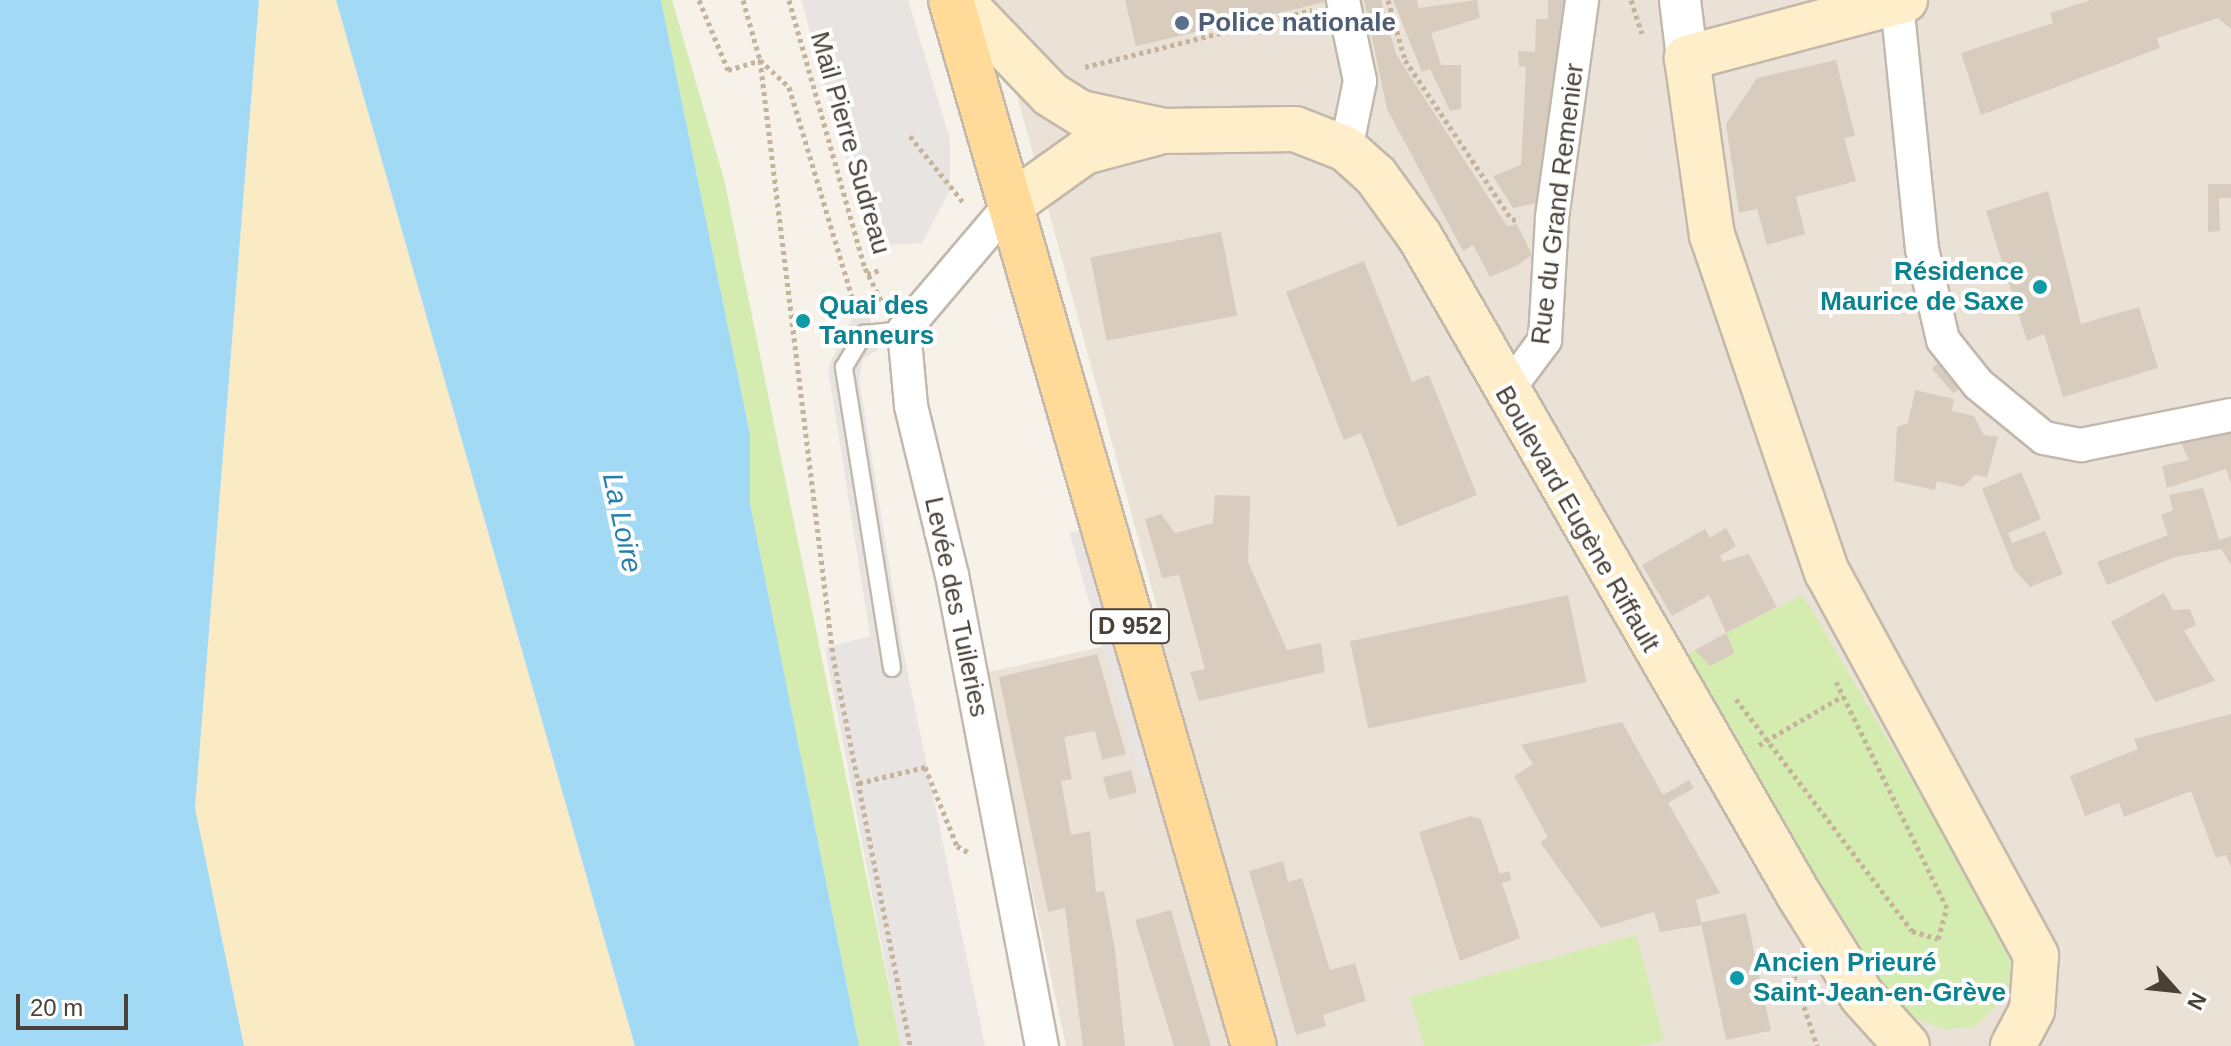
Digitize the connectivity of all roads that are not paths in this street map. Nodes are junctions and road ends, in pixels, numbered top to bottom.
1 (951, 0) edge
2 (960, 0) edge
3 (1582, 0) edge
4 (1680, 0) edge
5 (1901, 1) edge
6 (1332, 4) edge
7 (1687, 58) junction
8 (1164, 131) junction
9 (1346, 149) junction
10 (1010, 205) junction
11 (904, 330) junction
12 (1504, 395) junction
13 (2231, 415) edge
14 (892, 668) dead end
15 (1042, 1046) edge
16 (1254, 1046) edge
17 (1907, 1046) edge
18 (2013, 1046) edge

1 - 10 main road, D 952
2 - 8 main road, Boulevard Eugène Riffault
3 - 12 street, Rue du Grand Remenier
4 - 7 street
5 - 7 main road
5 - 13 street
6 - 9 street
7 - 18 main road
8 - 9 main road, Boulevard Eugène Riffault
8 - 10 main road, Boulevard Eugène Riffault
9 - 12 main road, Boulevard Eugène Riffault
10 - 11 street
10 - 16 main road, D 952
11 - 14 lane
11 - 15 street, Levée des Tuileries
12 - 17 main road, Boulevard Eugène Riffault

